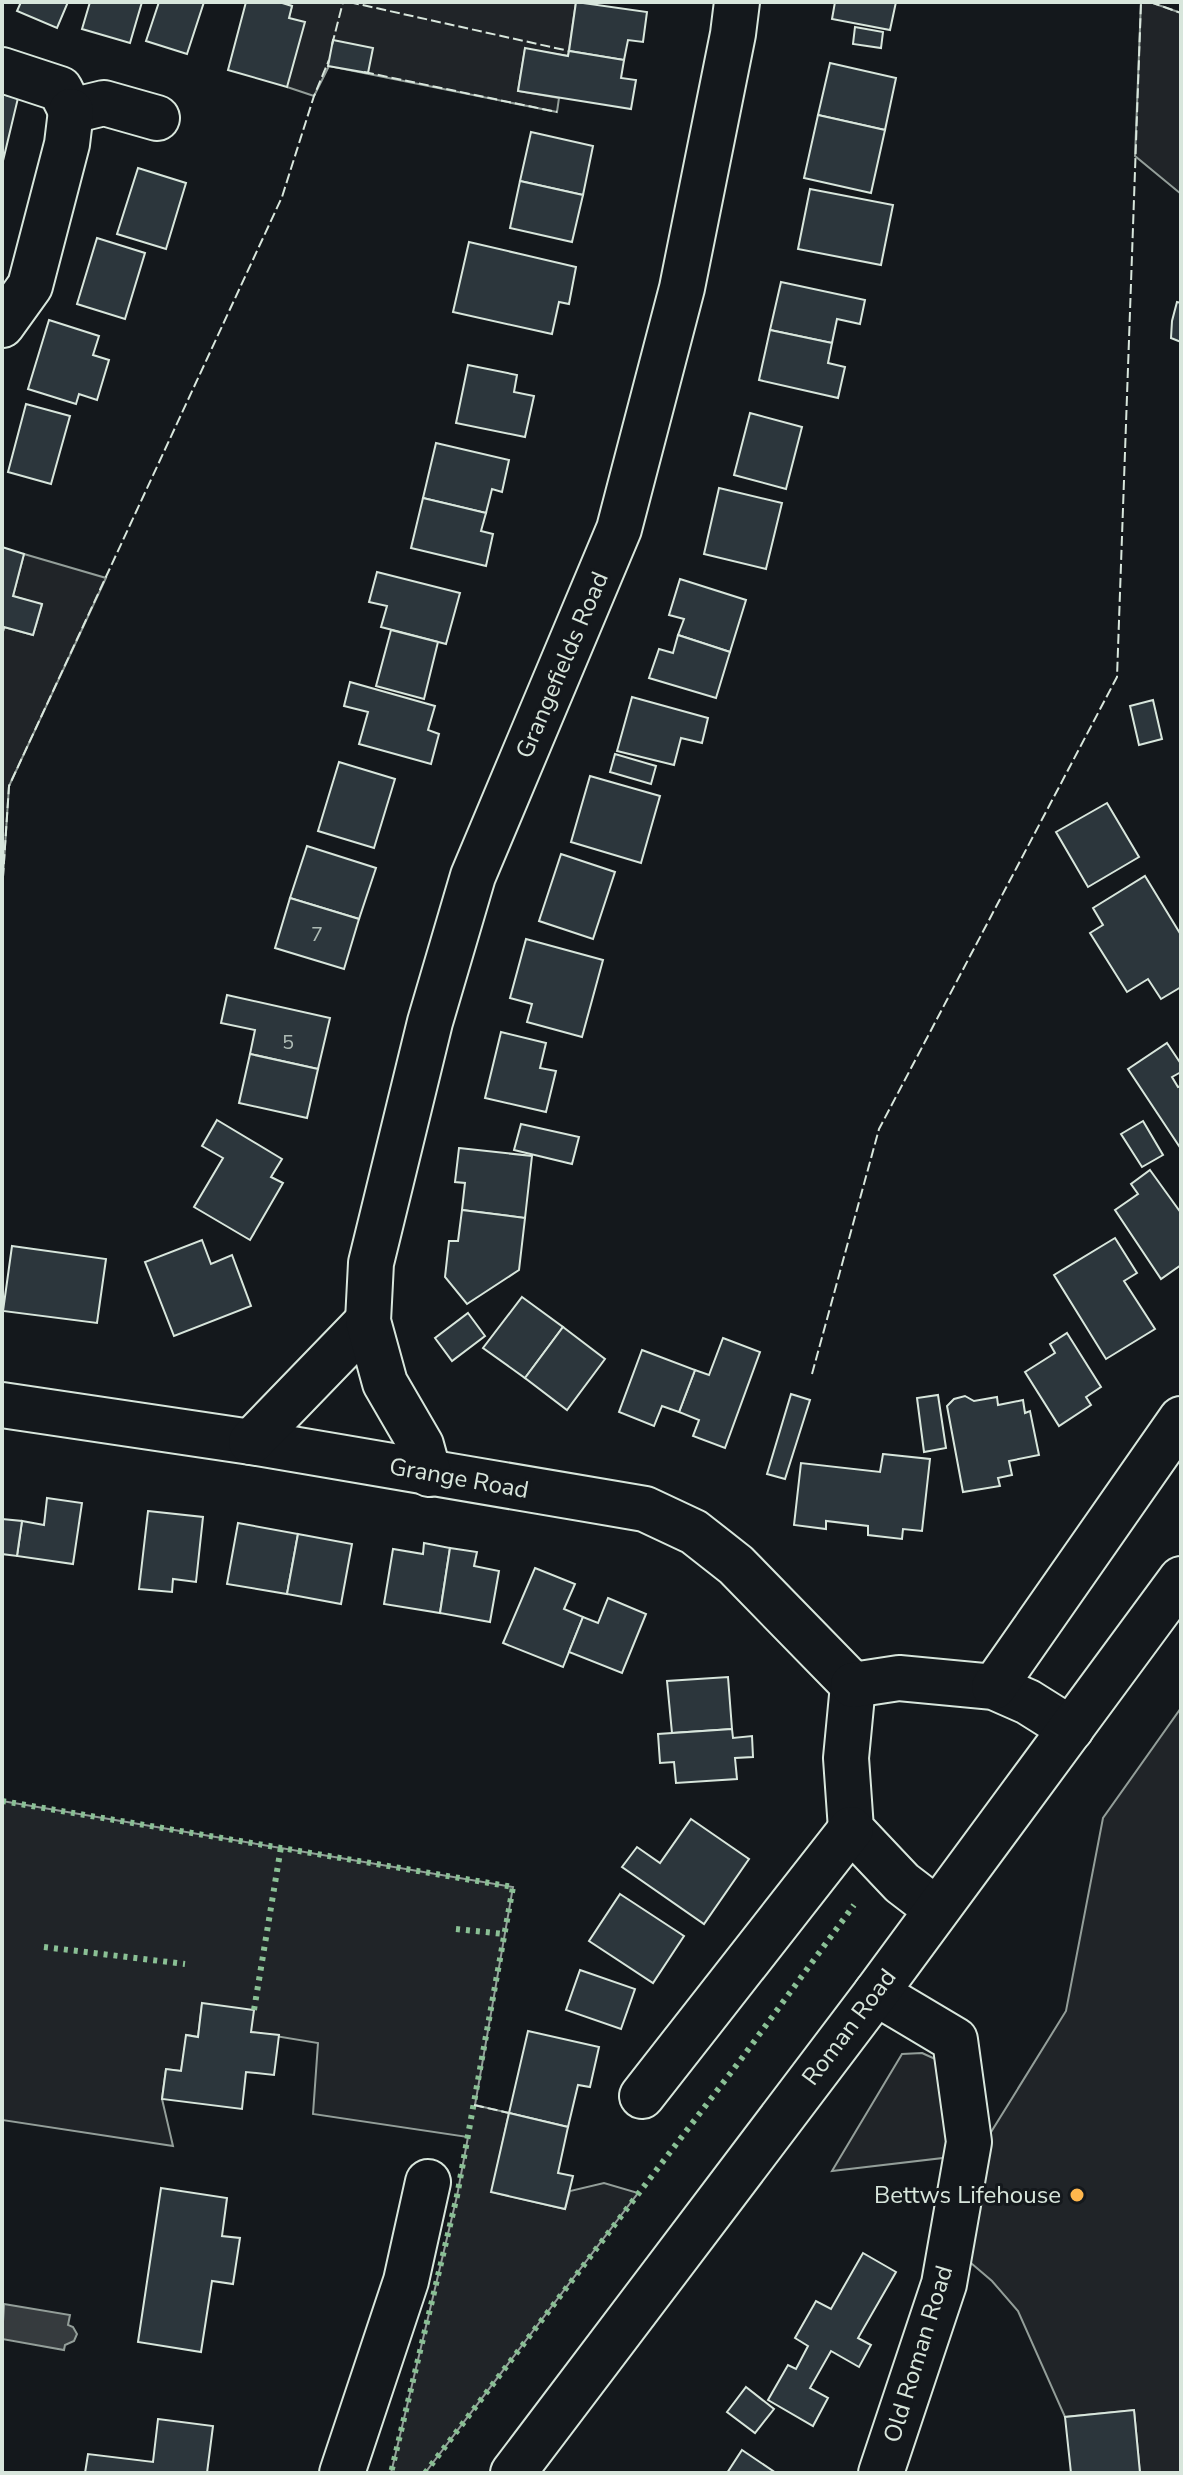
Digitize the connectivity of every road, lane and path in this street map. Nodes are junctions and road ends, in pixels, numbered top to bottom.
1 (737, 2) edge
2 (2, 70) edge
3 (71, 111) junction
4 (157, 118) dead end
5 (2, 325) edge
6 (368, 1321) junction
7 (2, 1405) edge
8 (1181, 1419) edge
9 (251, 1442) junction
10 (429, 1474) junction
11 (1181, 1579) edge
12 (853, 1685) junction
13 (994, 1687) junction
14 (1071, 1729) junction
15 (851, 1829) junction
16 (936, 1909) junction
17 (876, 1993) junction
18 (642, 2096) dead end
19 (428, 2182) dead end
20 (342, 2473) edge
21 (513, 2473) edge
22 (881, 2473) edge

1 - 6 street, Grangefields Road
2 - 3 street
3 - 4 street
3 - 5 street
6 - 9 street
6 - 10 street, Grangefields Road
7 - 9 street, Grange Road
8 - 13 street
9 - 10 street, Grange Road
10 - 12 street, Grange Road
11 - 14 street, Roman Road
12 - 13 street
12 - 15 street
13 - 14 street
14 - 16 street, Roman Road
15 - 16 street
15 - 18 street
16 - 17 street, Roman Road
17 - 21 street, Roman Road
17 - 22 street, Old Roman Road
19 - 20 street

